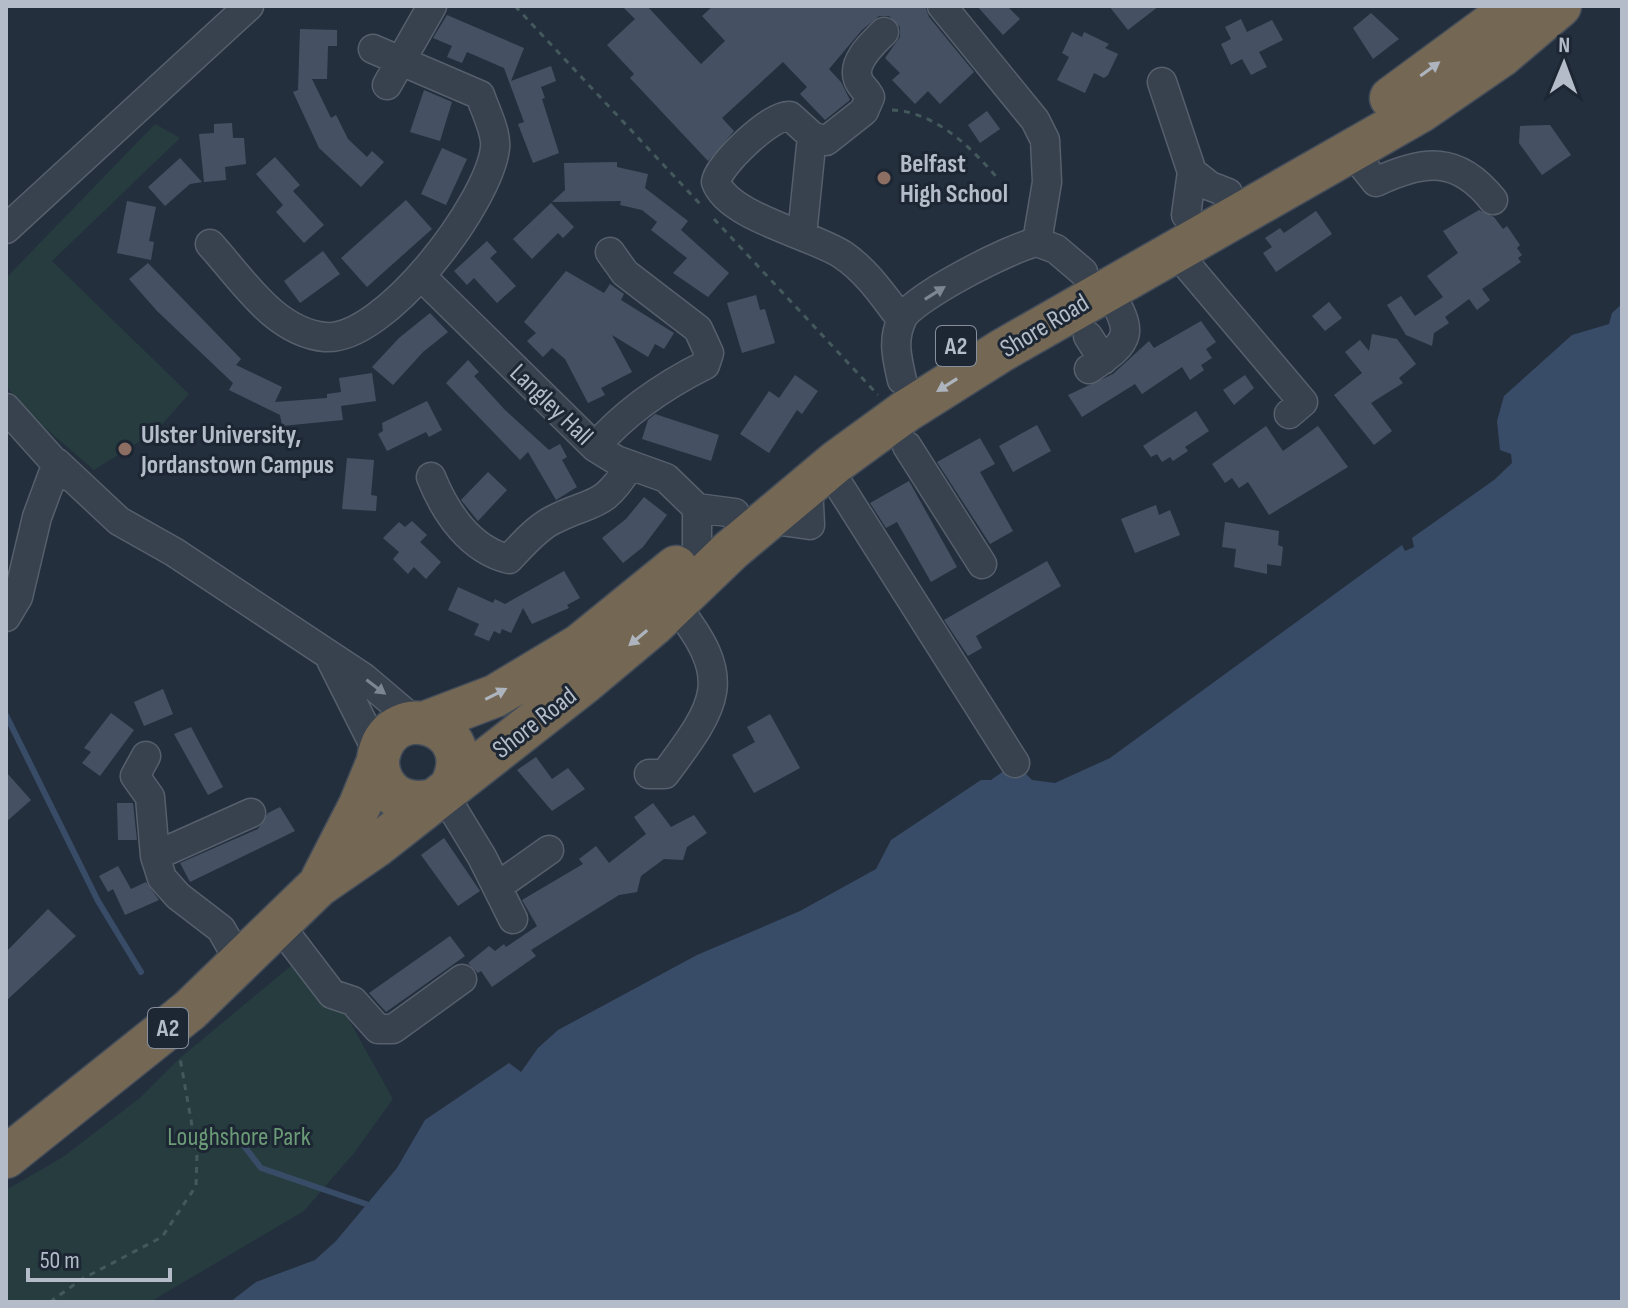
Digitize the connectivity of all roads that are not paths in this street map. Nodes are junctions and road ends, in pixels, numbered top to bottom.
1 (249, 6) edge
2 (432, 6) edge
3 (942, 6) edge
4 (1516, 6) edge
5 (1560, 6) edge
6 (884, 32) dead end
7 (373, 49) dead end
8 (394, 74) junction
9 (1162, 82) dead end
10 (812, 136) junction
11 (1352, 152) junction
12 (1192, 172) junction
13 (1228, 193) junction
14 (1493, 200) dead end
15 (6, 229) edge
16 (1180, 233) junction
17 (802, 235) junction
18 (1037, 242) junction
19 (210, 244) dead end
20 (610, 252) dead end
21 (423, 278) junction
22 (1095, 280) junction
23 (901, 319) junction
24 (1088, 336) dead end
25 (6, 408) edge
26 (893, 413) junction
27 (1289, 414) dead end
28 (595, 447) junction
29 (57, 463) junction
30 (630, 465) junction
31 (818, 476) junction
32 (431, 477) dead end
33 (724, 522) junction
34 (985, 570) dead end
35 (674, 604) junction
36 (6, 617) edge
37 (331, 659) junction
38 (420, 723) junction
39 (146, 756) dead end
40 (378, 758) junction
41 (1015, 763) dead end
42 (662, 781) dead end
43 (442, 793) junction
44 (251, 813) dead end
45 (549, 850) dead end
46 (155, 856) junction
47 (318, 886) junction
48 (498, 886) junction
49 (513, 919) dead end
50 (251, 940) junction
51 (462, 979) dead end
52 (6, 1157) edge

1 - 15 street
2 - 8 street
3 - 18 street
13 -> 4 highway, Shore Road / A2
5 - 11 highway, Shore Road / A2
6 - 10 street
7 - 8 street
8 - 21 street
9 - 12 street
10 - 17 street
10 - 17 street
11 - 14 street
11 - 16 highway, Shore Road / A2
12 - 13 street
12 - 16 street
13 - 16 highway, Shore Road / A2
16 - 22 highway, Shore Road / A2
16 - 27 street
17 - 23 street
18 - 22 street
23 -> 18 street
19 - 21 street
20 - 28 street
21 - 28 street, Langley Hall
22 - 24 street
22 - 26 highway, Shore Road / A2
23 - 26 street
25 - 29 street
26 - 31 highway, Shore Road / A2
26 - 33 highway, Shore Road / A2
26 - 34 street
28 - 30 street, Langley Hall
29 - 36 street
29 - 37 street
30 - 32 street
30 - 33 street, Langley Hall
31 - 33 highway, Shore Road / A2
31 - 41 street
33 - 35 highway, Shore Road / A2
38 -> 33 highway, Shore Road / A2
35 - 42 street
35 -> 43 highway, Shore Road / A2
37 -> 38 street
37 - 40 street
38 - 40 highway, A2
38 - 43 highway
39 - 46 street
40 - 43 highway
40 - 47 highway, Shore Road / A2
43 - 47 highway, Shore Road / A2
43 - 48 street
44 - 46 street
45 - 48 street
46 - 50 street
47 - 50 highway, Shore Road / A2
48 - 49 street
50 - 51 street
50 - 52 highway, Shore Road / A2

